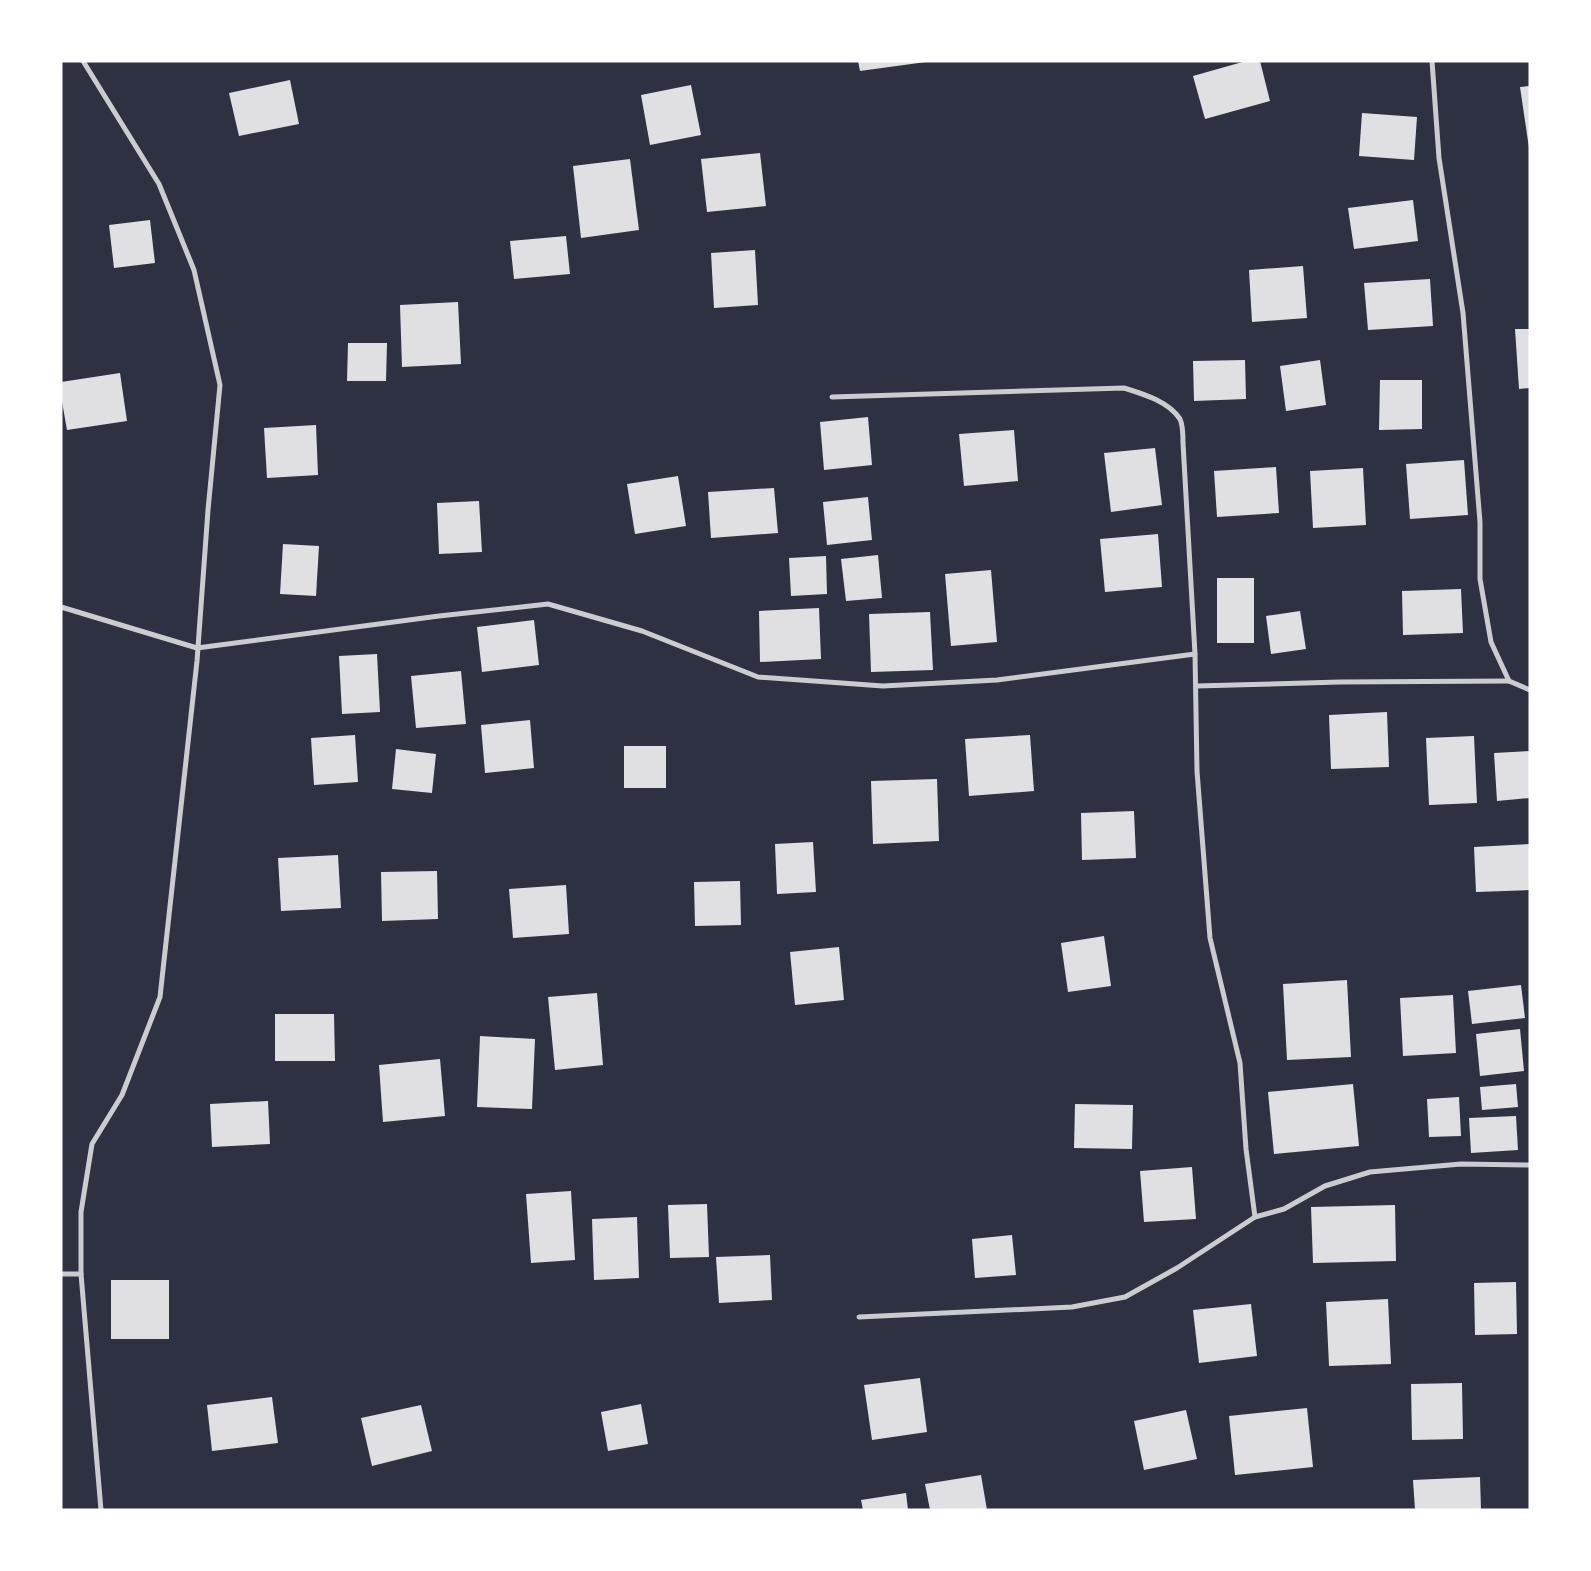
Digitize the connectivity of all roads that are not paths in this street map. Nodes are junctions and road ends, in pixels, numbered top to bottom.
1 (83, 61) edge
2 (1432, 61) edge
3 (832, 397) dead end
4 (61, 607) edge
5 (197, 648) junction
6 (1195, 654) junction
7 (1509, 681) junction
8 (1196, 686) junction
9 (1530, 690) edge
10 (1530, 1165) edge
11 (1255, 1218) junction
12 (61, 1274) edge
13 (81, 1274) junction
14 (859, 1317) dead end
15 (101, 1510) edge

1 - 5 street
2 - 7 street
3 - 6 street
4 - 5 street
5 - 6 street
5 - 13 street
6 - 8 street
7 - 8 street
7 - 9 street
8 - 11 street
10 - 11 street
11 - 14 street
12 - 13 street
13 - 15 street

